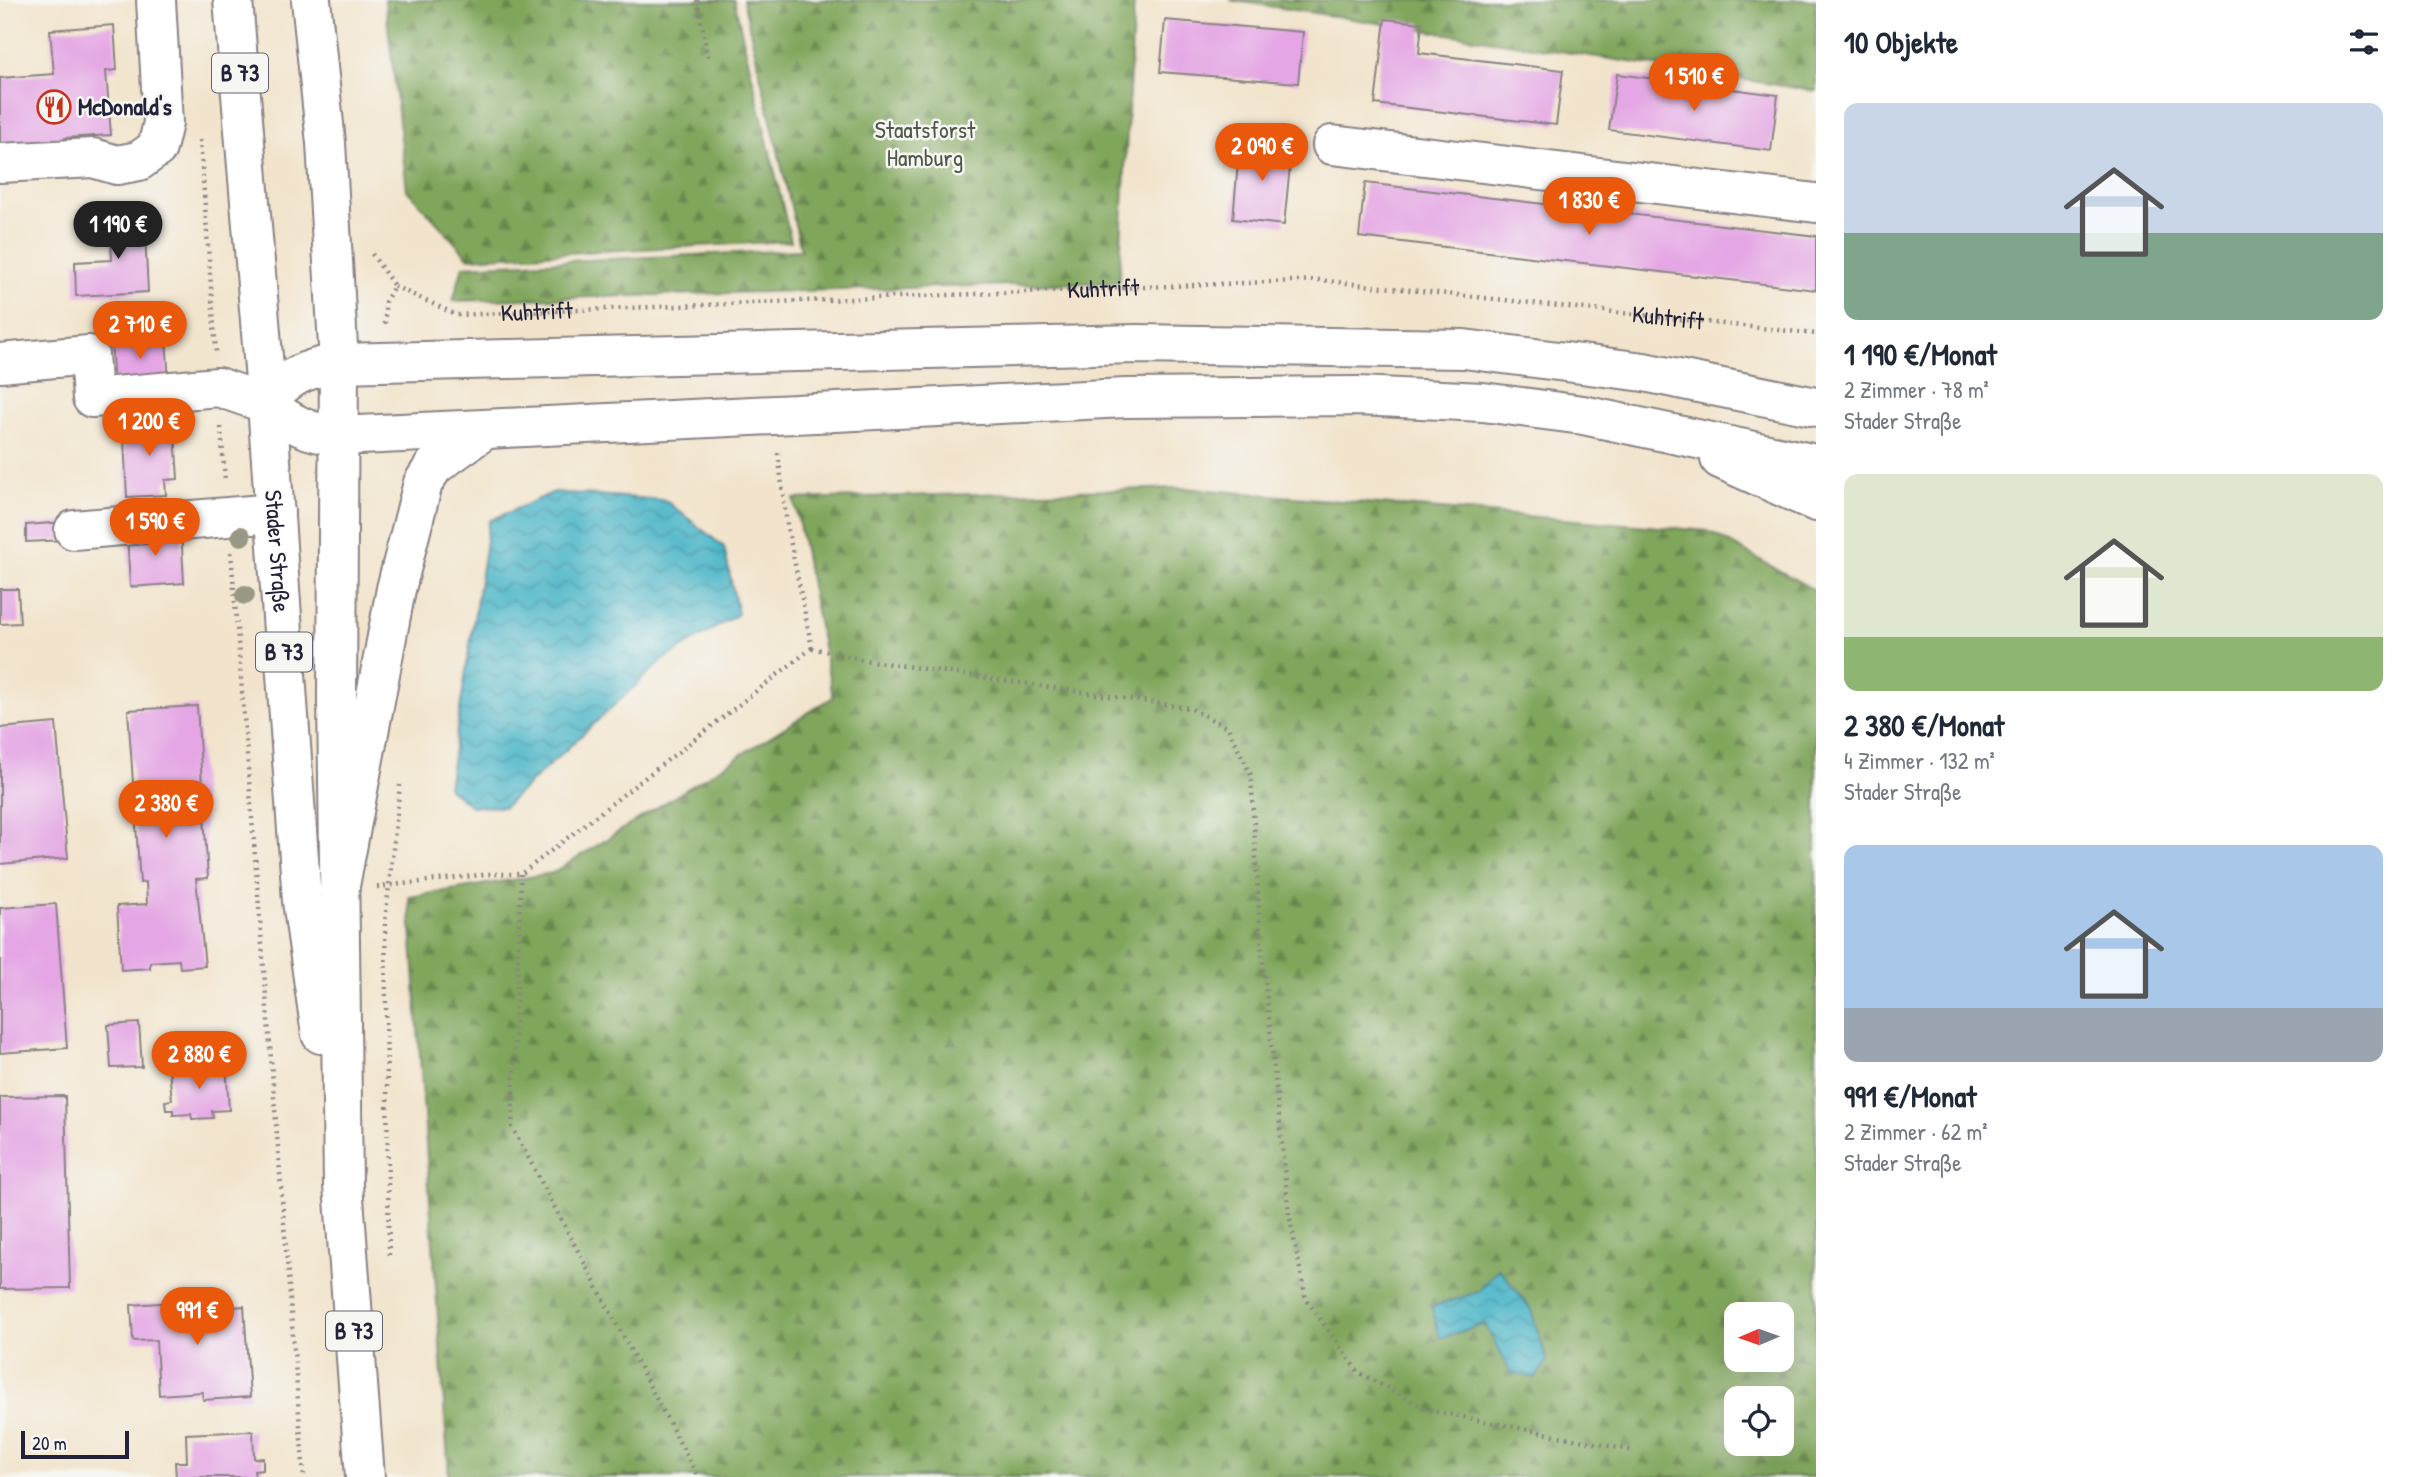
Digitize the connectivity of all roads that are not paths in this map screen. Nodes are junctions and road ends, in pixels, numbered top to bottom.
1 (156, 0) edge
2 (233, 0) edge
3 (311, 0) edge
4 (1332, 145) dead end
5 (0, 163) edge
6 (1816, 203) edge
7 (0, 363) edge
8 (339, 363) junction
9 (219, 399) junction
10 (267, 404) junction
11 (1816, 407) edge
12 (124, 418) dead end
13 (1648, 427) junction
14 (483, 430) junction
15 (340, 436) junction
16 (1816, 464) edge
17 (1816, 502) edge
18 (275, 513) junction
19 (74, 530) dead end
20 (339, 891) junction
21 (343, 1185) junction
22 (365, 1477) edge

1 - 5 main road
2 - 10 main road, Stader Straße / B 73
3 - 8 main road, Stader Straße / B 73
4 - 6 main road
7 - 9 main road
8 - 10 main road
8 - 11 main road
8 - 15 main road, Stader Straße / B 73
9 - 10 main road
9 - 12 main road
10 - 15 main road
10 - 18 main road, Stader Straße / B 73
13 - 14 main road
13 - 16 main road
13 - 17 main road
14 - 15 main road
14 - 20 main road
15 - 20 main road, Stader Straße / B 73
18 - 19 main road
18 - 21 main road, Stader Straße / B 73
20 - 21 main road, Stader Straße / B 73
21 - 22 main road, Stader Straße / B 73

